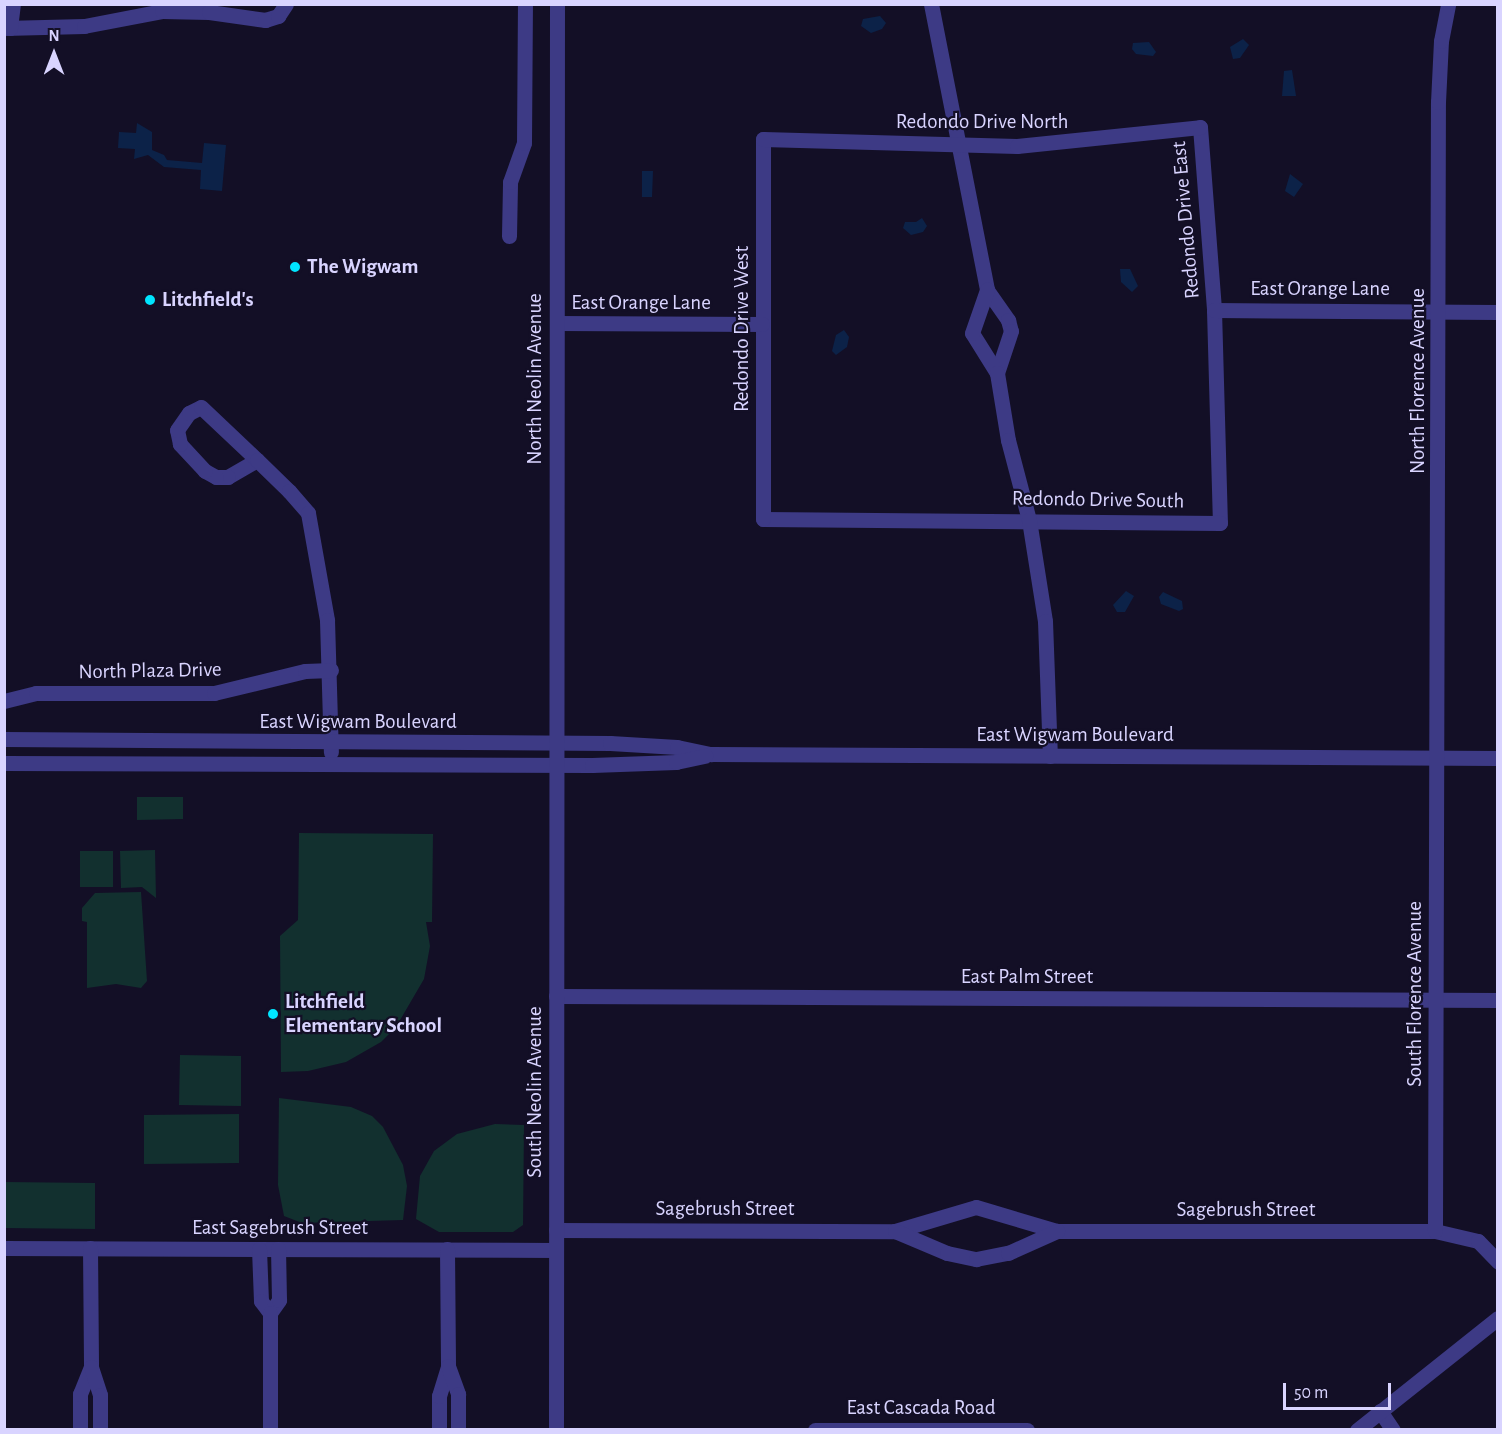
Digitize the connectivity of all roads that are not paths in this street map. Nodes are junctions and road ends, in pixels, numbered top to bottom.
1 (13, 4) edge
2 (286, 4) edge
3 (525, 4) edge
4 (557, 4) edge
5 (931, 4) edge
6 (1448, 4) edge
7 (7, 28) edge
8 (1200, 128) joint
9 (764, 140) joint
10 (962, 145) junction
11 (509, 236) dead end
12 (987, 290) junction
13 (1214, 310) junction
14 (1439, 311) junction
15 (1497, 312) edge
16 (556, 323) junction
17 (762, 324) junction
18 (997, 373) junction
19 (257, 460) junction
20 (763, 519) joint
21 (1029, 520) junction
22 (331, 670) junction
23 (4, 701) edge
24 (4, 739) edge
25 (331, 742) junction
26 (556, 754) junction
27 (711, 754) junction
28 (1050, 756) junction
29 (1438, 758) junction
30 (1497, 758) edge
31 (4, 763) edge
32 (330, 764) junction
33 (556, 996) junction
34 (1436, 1000) junction
35 (1497, 1000) edge
36 (556, 1230) junction
37 (895, 1231) junction
38 (1057, 1231) junction
39 (1435, 1232) junction
40 (4, 1248) edge
41 (90, 1248) junction
42 (259, 1249) junction
43 (278, 1249) junction
44 (447, 1249) junction
45 (556, 1250) junction
46 (1497, 1262) edge
47 (270, 1313) junction
48 (1497, 1318) edge
49 (448, 1366) junction
50 (91, 1367) junction
51 (1380, 1411) junction
52 (80, 1430) edge
53 (100, 1430) edge
54 (270, 1430) edge
55 (439, 1430) edge
56 (458, 1430) edge
57 (555, 1430) edge
58 (815, 1430) edge
59 (1027, 1430) edge
60 (1357, 1430) edge
61 (1393, 1430) edge

1 - 7 street
2 - 7 street
3 - 11 street
4 - 16 street, North Neolin Avenue
5 - 10 street
6 - 14 street, North Florence Avenue
8 - 10 street, Redondo Drive North
8 - 13 street, Redondo Drive East
9 - 10 street, Redondo Drive North
9 - 17 street, Redondo Drive West
10 - 12 street
12 - 18 street
12 - 18 street
13 - 14 street, East Orange Lane
13 - 21 street, Redondo Drive South
14 - 15 street, East Orange Lane
14 - 29 street, North Florence Avenue
16 - 17 street, East Orange Lane
16 - 26 street, North Neolin Avenue
17 - 20 street, Redondo Drive West
18 - 21 street
19 - 19 street
19 - 22 street
20 - 21 street, Redondo Drive South
21 - 28 street
22 - 23 street, North Plaza Drive
22 - 25 street
24 - 25 street, East Wigwam Boulevard
25 - 26 street, East Wigwam Boulevard
25 - 32 street
26 - 27 street, East Wigwam Boulevard
26 - 27 street, East Wigwam Boulevard
26 - 32 street, East Wigwam Boulevard
26 - 33 street, South Neolin Avenue
27 - 28 street, East Wigwam Boulevard
28 - 29 street, East Wigwam Boulevard
29 - 30 street, East Wigwam Boulevard
29 - 34 street, South Florence Avenue
31 - 32 street, East Wigwam Boulevard
33 - 34 street, East Palm Street
33 - 36 street, South Neolin Avenue
34 - 35 street, East Palm Street
34 - 39 street, South Florence Avenue
36 - 37 street, Sagebrush Street
36 - 45 street, South Neolin Avenue
37 - 38 street, Sagebrush Street
37 - 38 street, Sagebrush Street
38 - 39 street, Sagebrush Street
39 - 46 street
40 - 41 street, East Sagebrush Street
41 - 42 street, East Sagebrush Street
41 - 50 street
42 - 43 street, East Sagebrush Street
42 - 47 street
43 - 44 street, East Sagebrush Street
43 - 47 street
44 - 45 street, East Sagebrush Street
44 - 49 street
45 - 57 street, South Neolin Avenue
47 - 54 street
48 - 51 street
49 - 55 street
49 - 56 street
50 - 52 street
50 - 53 street
51 - 60 street
51 - 61 street
58 - 59 street, East Cascada Road

